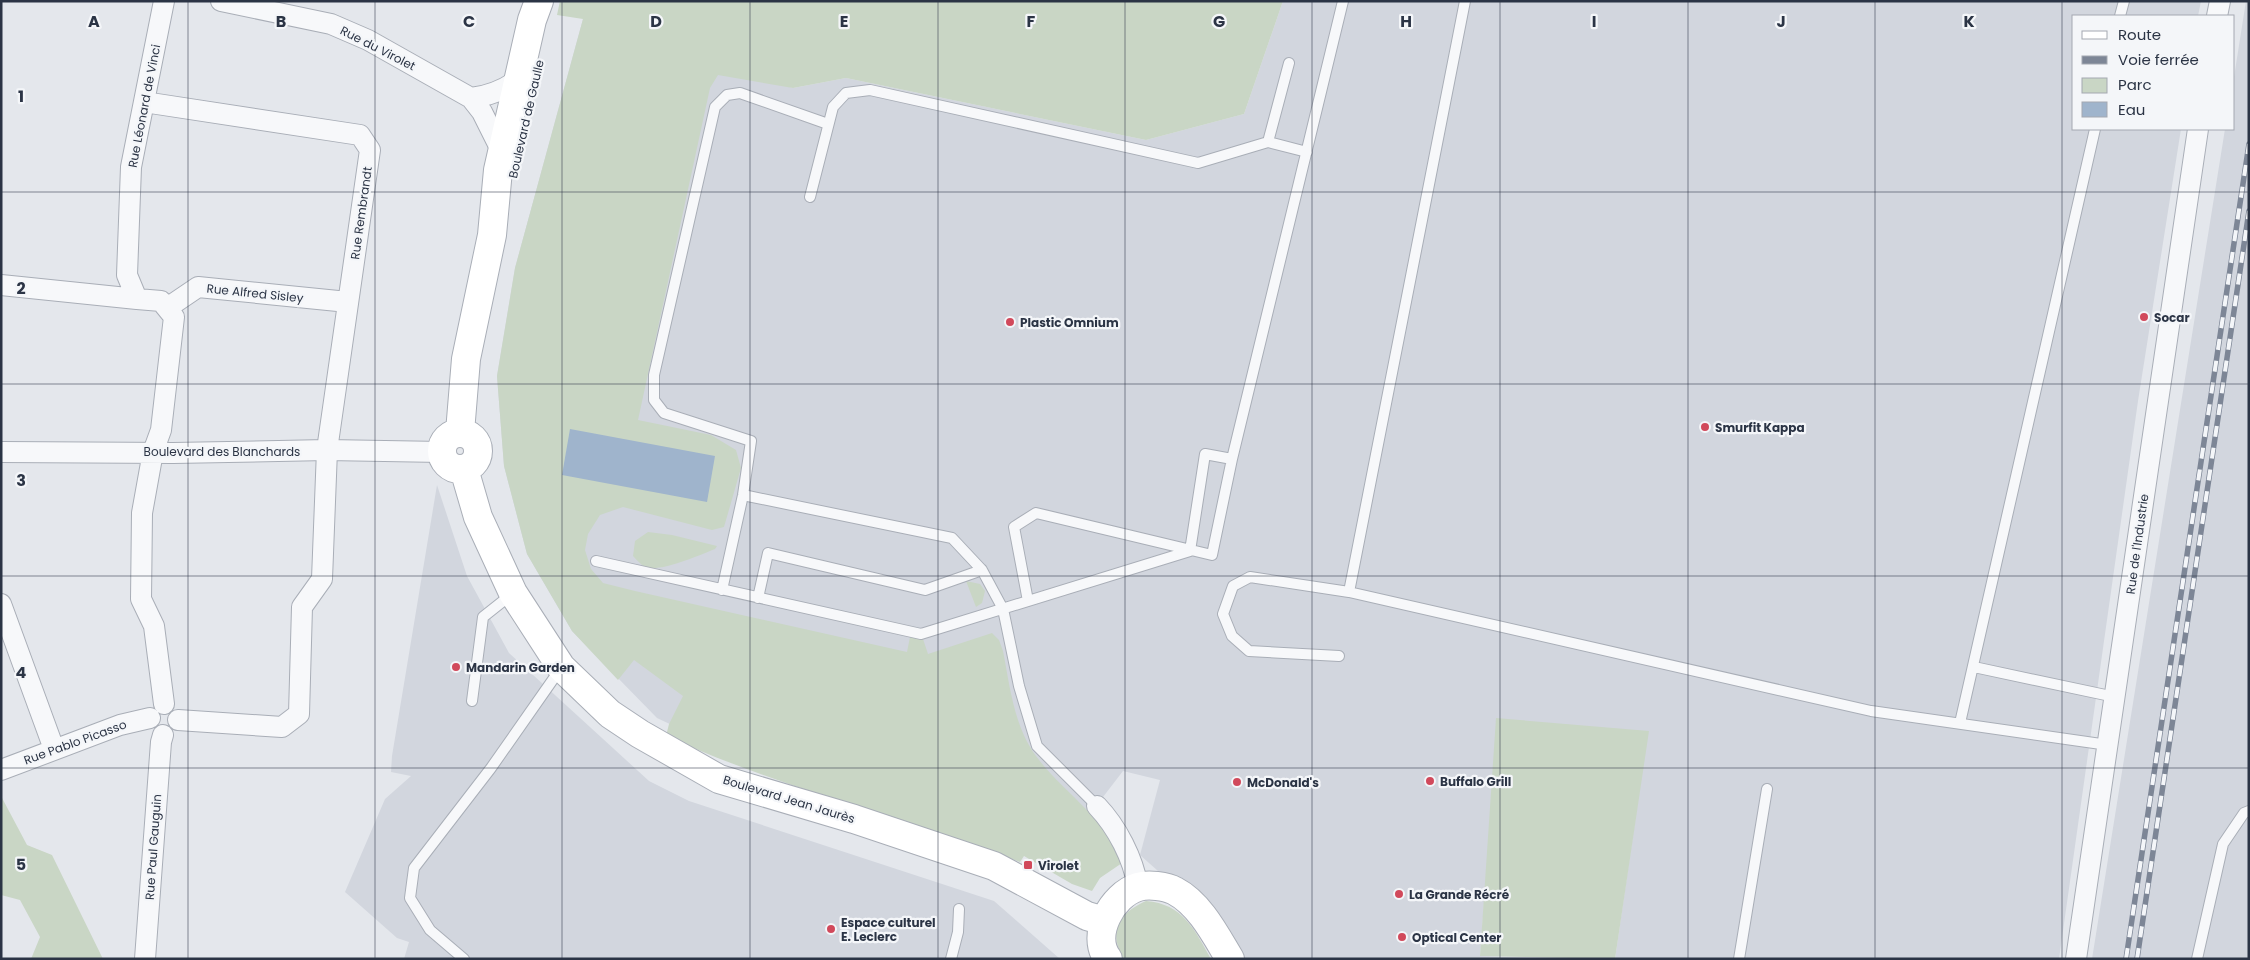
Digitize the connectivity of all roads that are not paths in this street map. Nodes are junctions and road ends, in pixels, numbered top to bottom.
1 (164, 1) edge
2 (220, 1) edge
3 (539, 1) edge
4 (546, 1) edge
5 (1343, 1) edge
6 (1465, 1) edge
7 (2124, 1) edge
8 (2220, 1) edge
9 (2120, 15) edge
10 (2217, 15) edge
11 (1290, 63) dead end
12 (518, 79) junction
13 (471, 98) junction
14 (144, 102) junction
15 (828, 124) junction
16 (2095, 130) edge
17 (2198, 130) edge
18 (1268, 142) junction
19 (502, 152) junction
20 (1307, 152) junction
21 (810, 197) dead end
22 (492, 234) junction
23 (1, 285) edge
24 (137, 299) junction
25 (348, 302) junction
26 (167, 308) junction
27 (460, 432) junction
28 (327, 450) junction
29 (1, 452) edge
30 (153, 452) junction
31 (442, 452) junction
32 (1232, 459) junction
33 (464, 469) junction
34 (743, 495) junction
35 (1190, 551) junction
36 (596, 561) dead end
37 (982, 570) junction
38 (722, 590) junction
39 (1348, 592) junction
40 (513, 594) junction
41 (758, 598) junction
42 (1028, 601) junction
43 (1, 604) edge
44 (1003, 609) junction
45 (1339, 656) dead end
46 (561, 667) junction
47 (1974, 667) junction
48 (2115, 697) junction
49 (472, 701) dead end
50 (157, 711) junction
51 (178, 720) junction
52 (1960, 723) junction
53 (163, 735) junction
54 (2108, 745) junction
55 (54, 750) junction
56 (1, 770) edge
57 (1767, 789) dead end
58 (1097, 806) joint
59 (2249, 811) edge
60 (1138, 887) junction
61 (959, 909) dead end
62 (1104, 922) junction
63 (144, 959) edge
64 (464, 959) edge
65 (951, 959) edge
66 (1108, 959) edge
67 (1230, 959) edge
68 (1739, 959) edge
69 (2076, 959) edge
70 (2197, 959) edge

1 - 14 street, Rue Léonard de Vinci
2 - 13 street, Rue du Virolet
3 - 12 main road, Boulevard de Gaulle
4 - 22 main road, Boulevard de Gaulle
5 - 20 lane
6 - 39 lane
7 - 9 lane
8 - 10 street
11 - 18 lane
12 - 13 street
12 - 19 main road, Boulevard de Gaulle
13 - 19 street, Rue du Virolet
14 - 24 street, Rue Léonard de Vinci
14 - 25 street, Rue Rembrandt
15 - 18 lane
15 - 21 lane
15 - 34 lane
16 - 47 lane
17 - 48 street, Rue de l'Industrie
18 - 20 lane
19 - 22 main road, Boulevard de Gaulle
20 - 32 lane
22 - 27 main road, Boulevard de Gaulle
23 - 24 street
24 - 26 street
25 - 26 street, Rue Alfred Sisley
25 - 28 street, Rue Rembrandt
26 - 30 street
27 - 31 main road
27 - 33 main road
28 - 30 street, Boulevard des Blanchards
28 - 31 street, Boulevard des Blanchards
28 - 51 street, Rue Rembrandt
29 - 30 street, Boulevard des Blanchards
30 - 50 street
31 - 33 main road
32 - 35 lane
32 - 35 lane
33 - 40 main road, Boulevard Jean Jaurès
34 - 37 lane
34 - 38 lane
35 - 42 lane
35 - 42 lane
36 - 38 lane
37 - 41 lane
37 - 44 lane
38 - 41 lane
39 - 45 lane
39 - 52 lane
40 - 46 main road, Boulevard Jean Jaurès
40 - 49 lane
41 - 44 lane
42 - 44 lane
43 - 55 street
44 - 58 lane
46 - 62 main road, Boulevard Jean Jaurès
46 - 64 lane
47 - 48 lane
47 - 52 lane
48 - 54 street, Rue de l'Industrie
50 - 51 street
50 - 53 street
50 - 55 street, Rue Pablo Picasso
51 - 53 street
52 - 54 lane
53 - 63 street, Rue Paul Gauguin
54 - 69 street, Rue de l'Industrie
55 - 56 street, Rue Pablo Picasso
57 - 68 lane
58 - 60 street
59 - 70 lane
60 - 62 main road
60 - 67 main road
61 - 65 lane
62 - 66 main road

